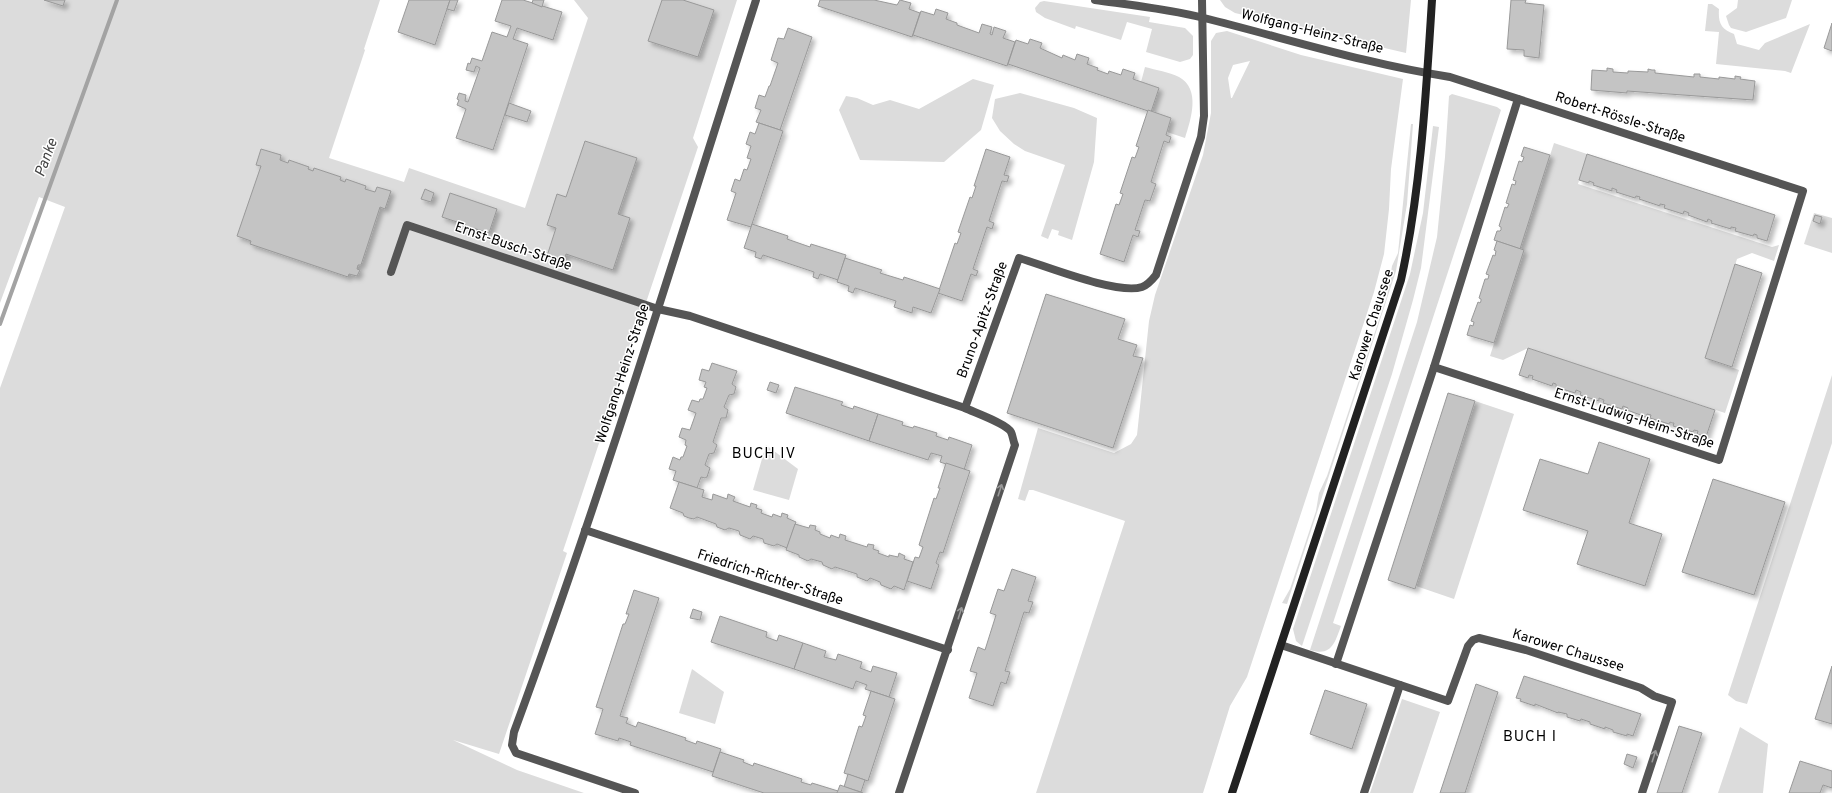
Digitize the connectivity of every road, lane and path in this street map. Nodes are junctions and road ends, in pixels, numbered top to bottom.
1 (756, 0) edge
2 (1096, 0) edge
3 (1202, 0) edge
4 (1432, 0) edge
5 (1202, 17) junction
6 (1428, 73) junction
7 (1518, 99) junction
8 (1804, 191) joint
9 (391, 272) dead end
10 (658, 309) junction
11 (1434, 367) junction
12 (966, 408) junction
13 (585, 530) junction
14 (1281, 645) junction
15 (948, 650) junction
16 (1336, 664) junction
17 (1400, 685) junction
18 (635, 793) edge
19 (899, 793) edge
20 (1232, 793) edge
21 (1364, 793) edge
22 (1642, 793) edge

1 - 10 street, Wolfgang-Heinz-Straße
2 - 5 street, Wolfgang-Heinz-Straße
3 - 5 street
4 - 6 main road, Karower Chaussee
5 - 6 street, Wolfgang-Heinz-Straße
5 - 12 street, Bruno-Apitz-Straße
6 - 7 street, Robert-Rössle-Straße
6 - 14 main road, Karower Chaussee
7 - 8 street, Robert-Rössle-Straße
7 - 11 street
8 - 11 street, Ernst-Ludwig-Heim-Straße
9 - 10 street, Ernst-Busch-Straße
10 - 12 street
10 - 13 street, Wolfgang-Heinz-Straße
11 - 16 street
15 -> 12 street
13 - 15 street, Friedrich-Richter-Straße
13 - 18 street, Wolfgang-Heinz-Straße
14 - 16 street, Karower Chaussee
14 - 20 main road, Karower Chaussee
15 - 19 street
16 - 17 street, Karower Chaussee
17 - 21 street
22 -> 17 street, Karower Chaussee

